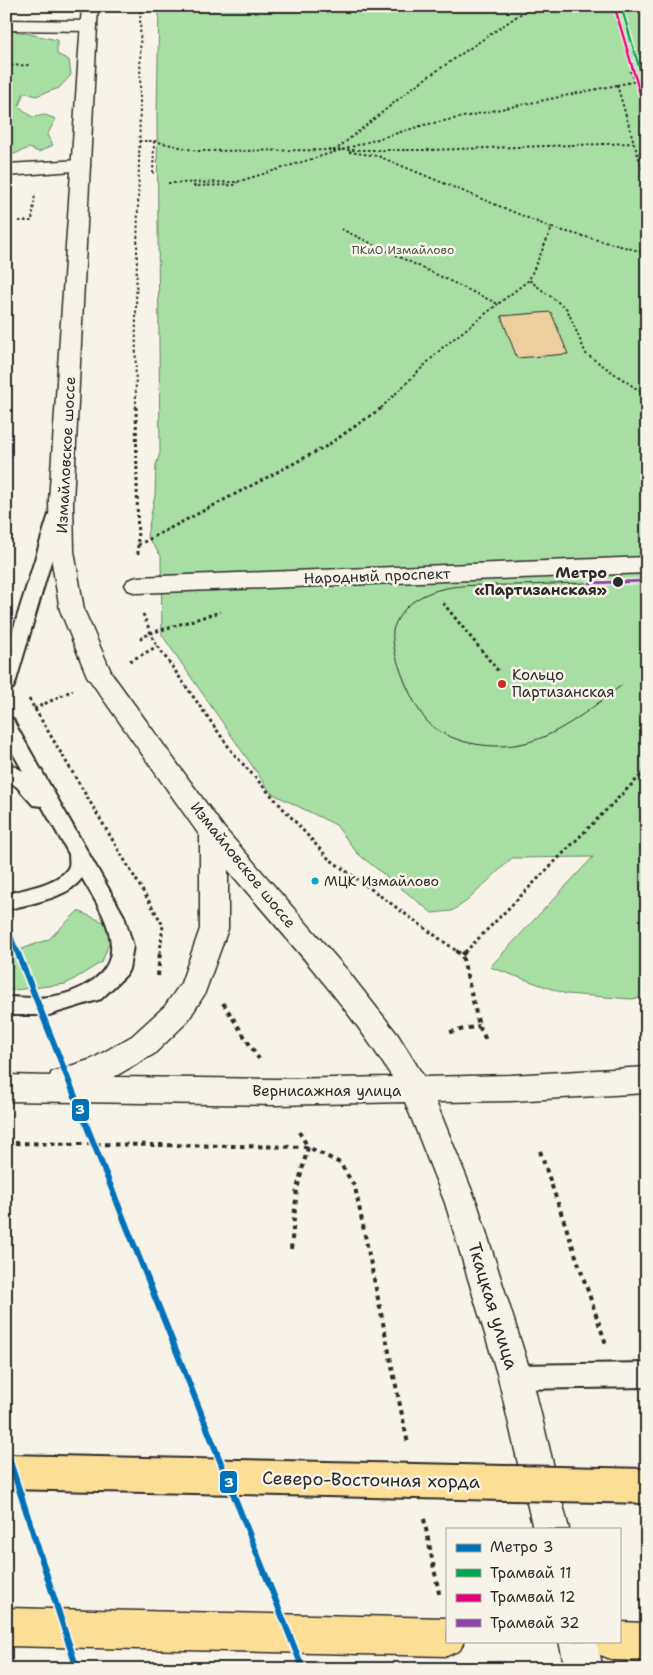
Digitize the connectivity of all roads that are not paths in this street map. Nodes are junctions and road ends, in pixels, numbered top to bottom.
1 (90, 6) edge
2 (6, 25) edge
3 (89, 26) junction
4 (81, 166) junction
5 (6, 170) edge
6 (61, 502) junction
7 (647, 565) edge
8 (138, 585) road end
9 (6, 684) edge
10 (6, 724) edge
11 (6, 769) edge
12 (66, 830) junction
13 (214, 835) junction
14 (79, 853) junction
15 (6, 902) edge
16 (6, 1006) edge
17 (647, 1080) edge
18 (6, 1088) edge
19 (42, 1088) junction
20 (416, 1090) junction
21 (647, 1375) edge
22 (515, 1377) junction
23 (6, 1472) edge
24 (647, 1486) edge
25 (551, 1528) edge
26 (444, 1620) edge
27 (6, 1627) edge
28 (620, 1641) edge
29 (578, 1642) edge
30 (647, 1642) edge
31 (584, 1669) edge

1 - 3 main road, Измайловское шоссе
2 - 3 main road
3 - 4 main road, Измайловское шоссе
4 - 5 main road
4 - 6 main road, Измайловское шоссе
6 - 9 lane
6 - 13 main road, Измайловское шоссе
7 - 8 main road, Народный проспект
10 - 12 lane
11 - 12 lane
12 - 14 lane
13 - 19 main road
13 - 20 main road, Измайловское шоссе
14 - 15 lane
14 - 16 lane
17 - 20 main road, Вернисажная улица
18 - 19 main road, Вернисажная улица
19 - 20 main road, Вернисажная улица
20 - 22 main road, Ткацкая улица
21 - 22 lane
22 - 25 main road, Ткацкая улица
23 - 24 main road, Северо-Восточная хорда, bridge
26 - 27 main road
28 - 30 main road
29 - 31 main road

